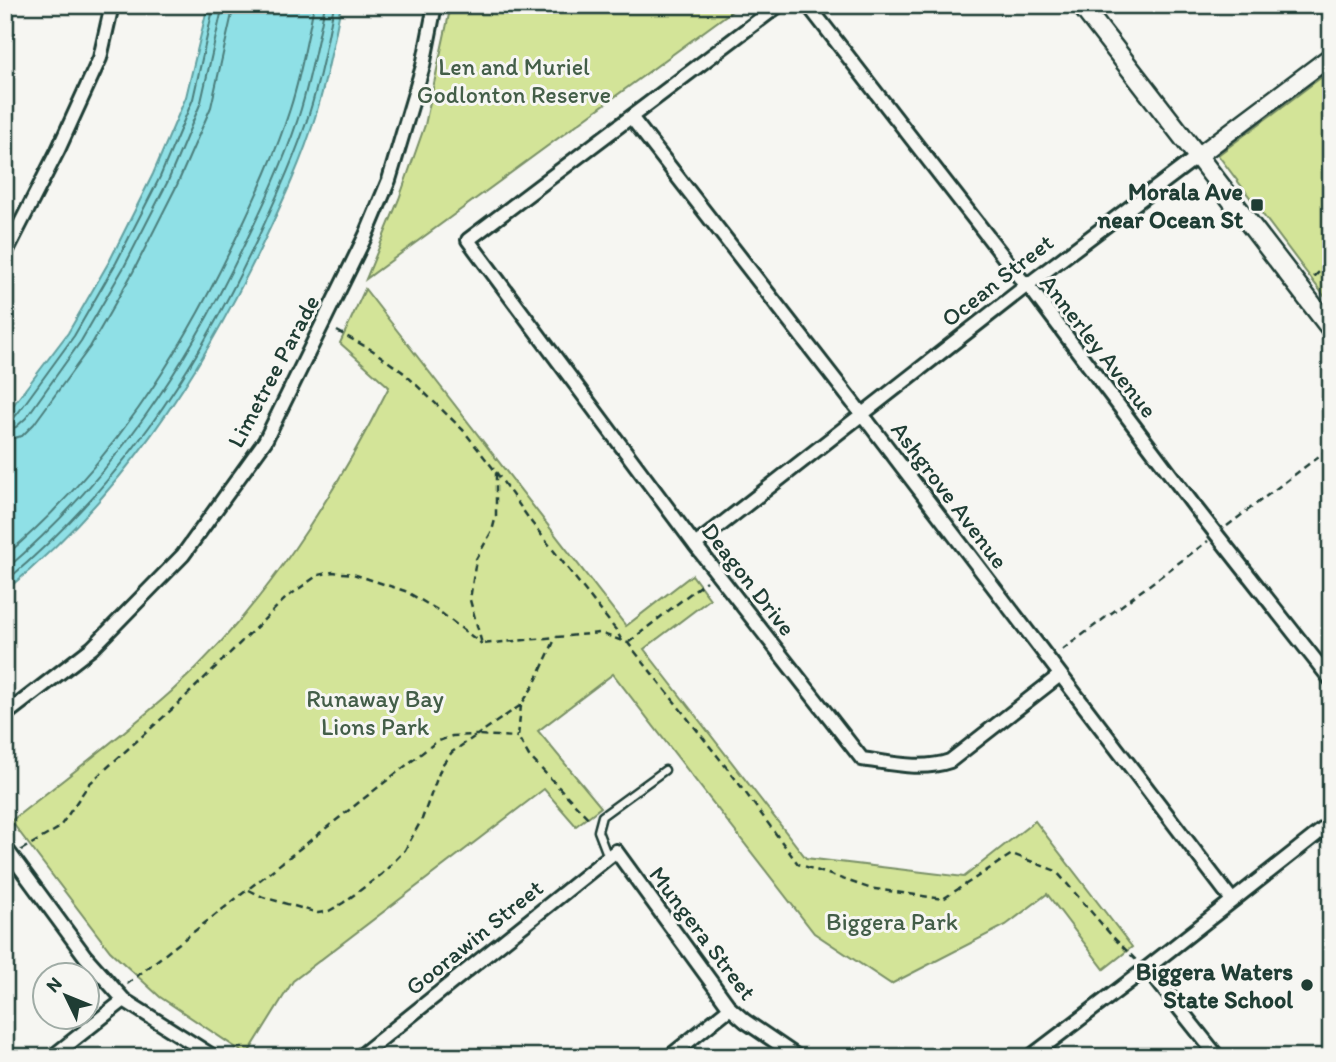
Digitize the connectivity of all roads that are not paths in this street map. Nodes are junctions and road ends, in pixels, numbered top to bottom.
1 (112, 5) edge
2 (435, 5) edge
3 (779, 5) edge
4 (808, 5) edge
5 (1083, 6) edge
6 (1331, 56) edge
7 (631, 117) junction
8 (1198, 156) junction
9 (5, 254) edge
10 (1026, 286) junction
11 (1331, 329) edge
12 (862, 414) junction
13 (695, 545) junction
14 (1060, 675) junction
15 (1331, 680) edge
16 (5, 715) edge
17 (665, 770) dead end
18 (1331, 823) edge
19 (8, 851) edge
20 (612, 854) junction
21 (1232, 900) junction
22 (1145, 968) junction
23 (121, 996) junction
24 (730, 1008) junction
25 (52, 1057) edge
26 (215, 1057) edge
27 (359, 1057) edge
28 (669, 1057) edge
29 (798, 1057) edge
30 (1030, 1057) edge
31 (1218, 1057) edge

1 - 9 street
2 - 16 street, Limetree Parade
3 - 7 street
4 - 10 street, Annerley Avenue
5 - 8 main road
6 - 8 street, Ocean Street
7 - 12 street, Ashgrove Avenue
7 - 13 street, Deagon Drive
8 - 10 street, Ocean Street
8 - 11 main road
10 - 12 street, Ocean Street
10 - 15 street, Annerley Avenue
12 - 13 street, Ocean Street
12 - 14 street, Ashgrove Avenue
13 - 14 street, Deagon Drive
14 - 21 street, Ashgrove Avenue
17 - 20 lane
18 - 21 street
19 - 23 street
20 - 24 street, Mungera Street
20 - 27 street, Goorawin Street
21 - 22 street
22 - 30 street
22 - 31 street
23 - 25 street
23 - 26 street
24 - 28 street
24 - 29 street, Mungera Street

